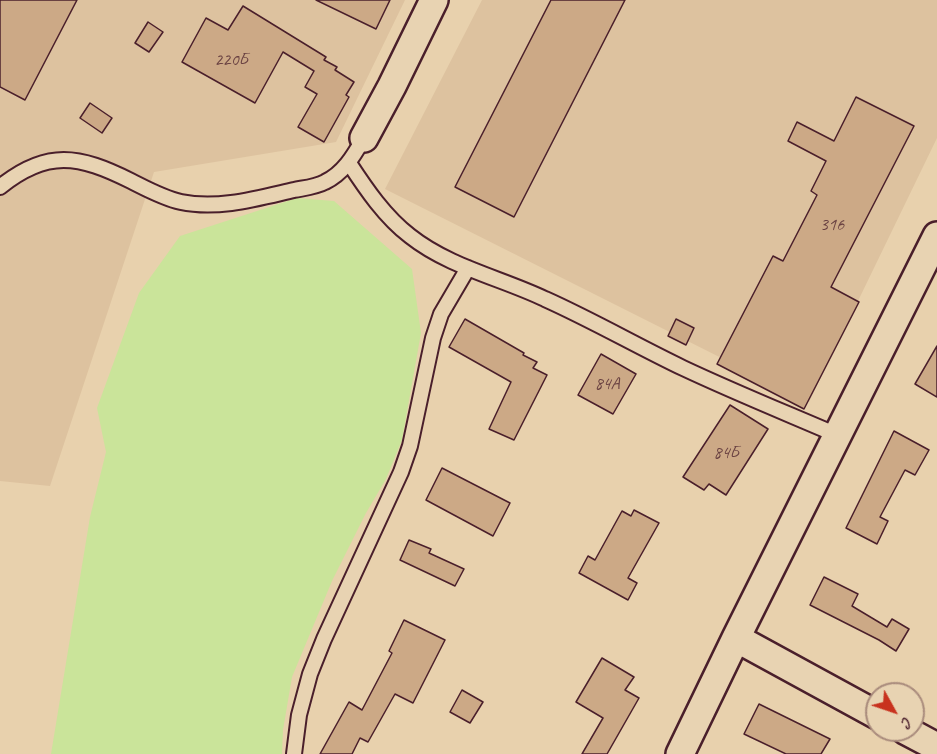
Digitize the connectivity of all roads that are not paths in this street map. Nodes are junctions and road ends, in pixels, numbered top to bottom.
1 (434, 0) edge
2 (364, 138) joint
3 (348, 163) junction
4 (0, 187) edge
5 (937, 236) edge
6 (468, 268) junction
7 (837, 435) junction
8 (736, 638) junction
9 (865, 708) edge
10 (294, 754) edge
11 (680, 754) edge

1 - 2 street
2 - 3 lane
3 - 4 lane
3 - 6 lane
5 - 7 street
6 - 7 lane
6 - 10 lane
7 - 8 street
8 - 9 street
8 - 11 street

